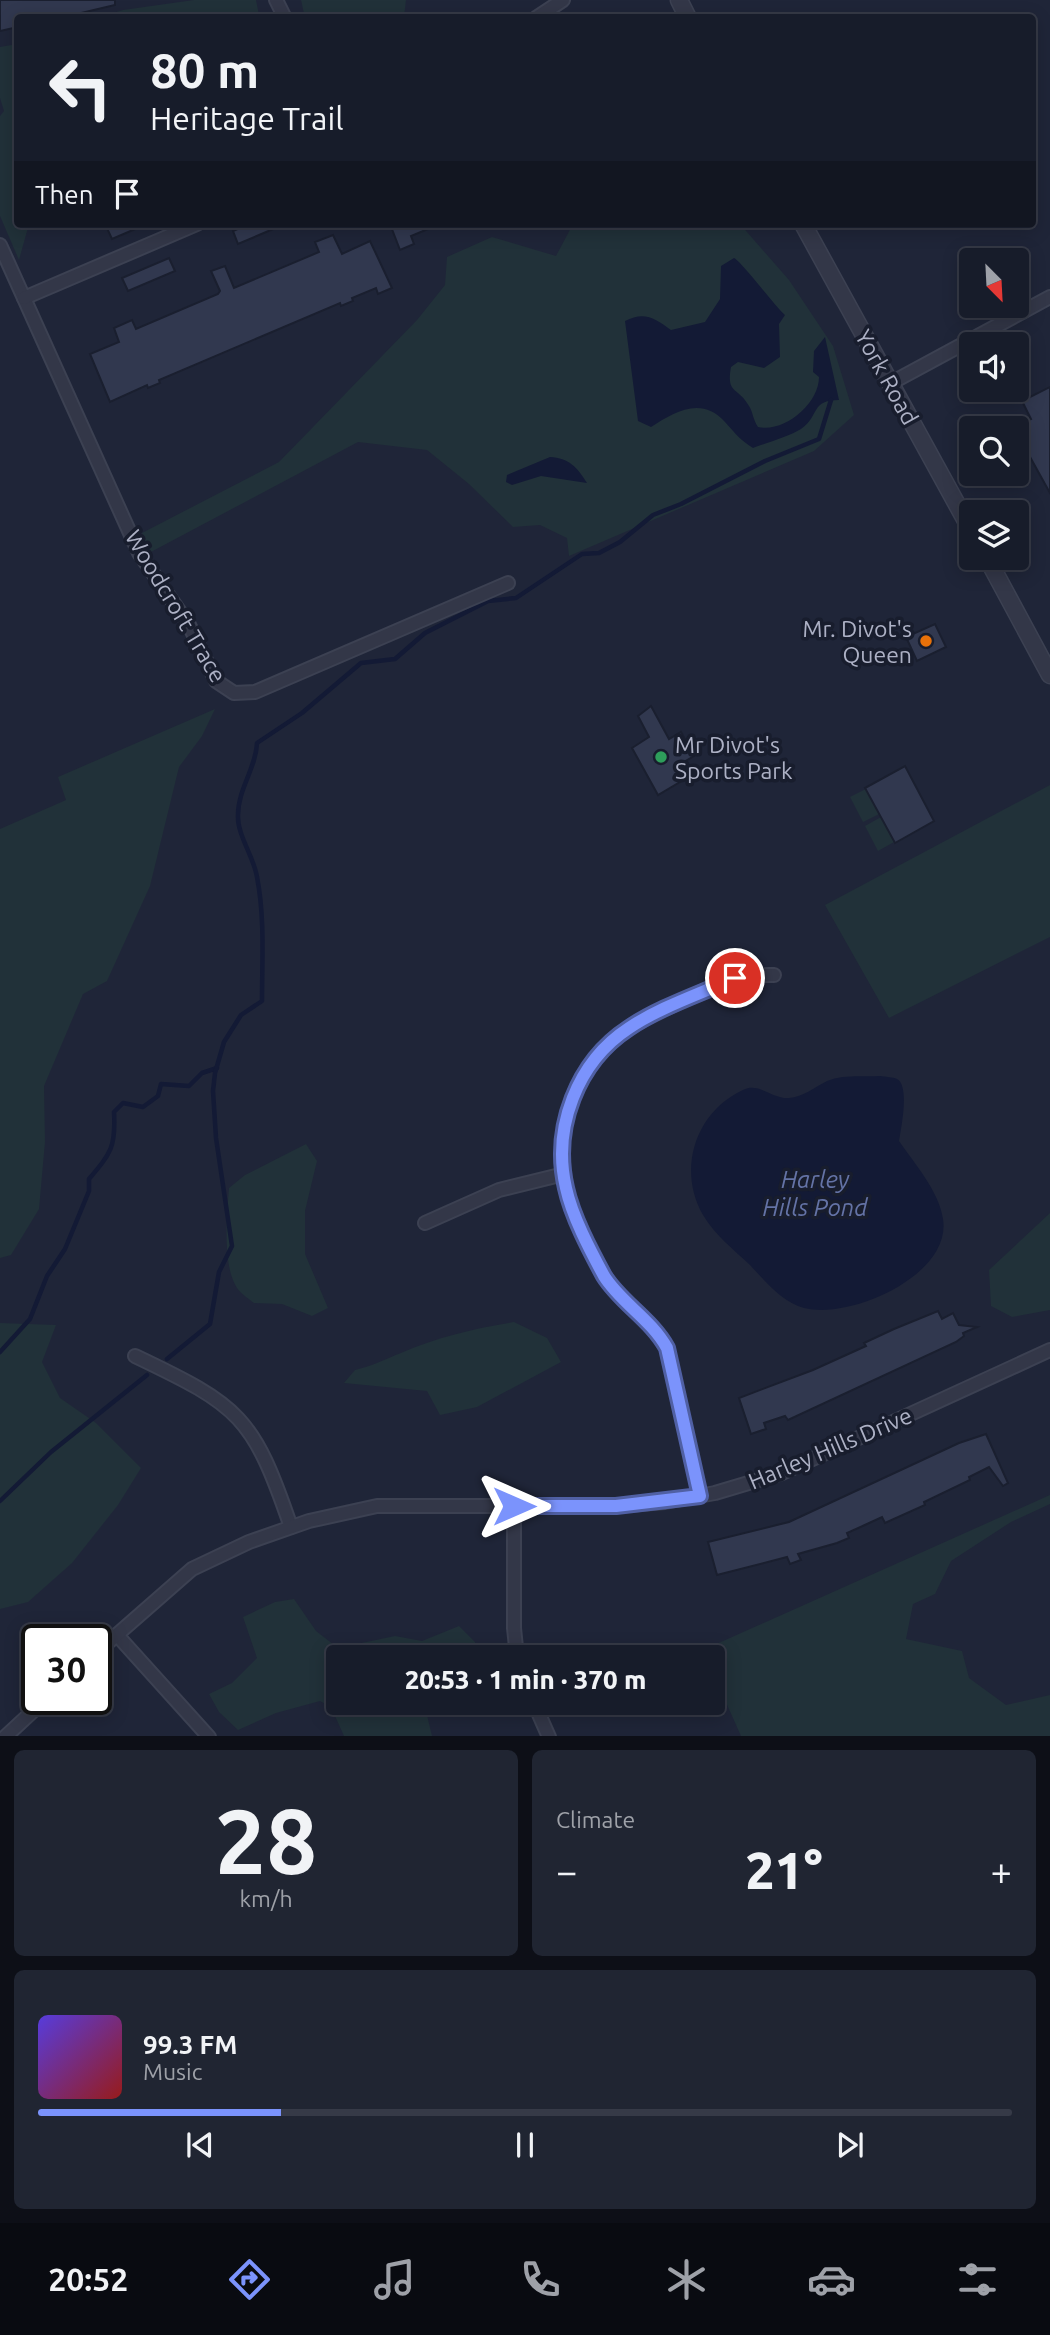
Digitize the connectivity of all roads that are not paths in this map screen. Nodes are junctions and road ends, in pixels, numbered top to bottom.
1 (563, 0) edge
2 (542, 14) edge
3 (188, 228) edge
4 (805, 228) edge
5 (0, 245) edge
6 (1050, 297) edge
7 (24, 298) junction
8 (891, 383) junction
9 (959, 508) edge
10 (993, 570) edge
11 (508, 583) dead end
12 (1050, 675) edge
13 (774, 975) dead end
14 (564, 1174) junction
15 (425, 1223) dead end
16 (1050, 1350) edge
17 (135, 1356) dead end
18 (700, 1496) junction
19 (514, 1506) junction
20 (291, 1527) junction
21 (117, 1635) junction
22 (112, 1639) edge
23 (516, 1645) edge
24 (29, 1715) edge
25 (539, 1715) edge
26 (6, 1736) edge
27 (208, 1736) edge
28 (549, 1736) edge

1 - 2 street
3 - 7 street
4 - 8 street, York Road
5 - 7 street, Woodcroft Trace
6 - 8 street
7 - 11 street, Woodcroft Trace
8 - 9 street, York Road
10 - 12 street
13 - 14 street
14 - 15 street
14 - 18 street
16 - 18 street, Harley Hills Drive
17 - 20 street
18 - 19 street, Harley Hills Drive
19 - 20 street, Harley Hills Drive
19 - 23 street
20 - 21 street, Harley Hills Drive
21 - 22 street, Harley Hills Drive
21 - 27 street
24 - 26 street
25 - 28 street

